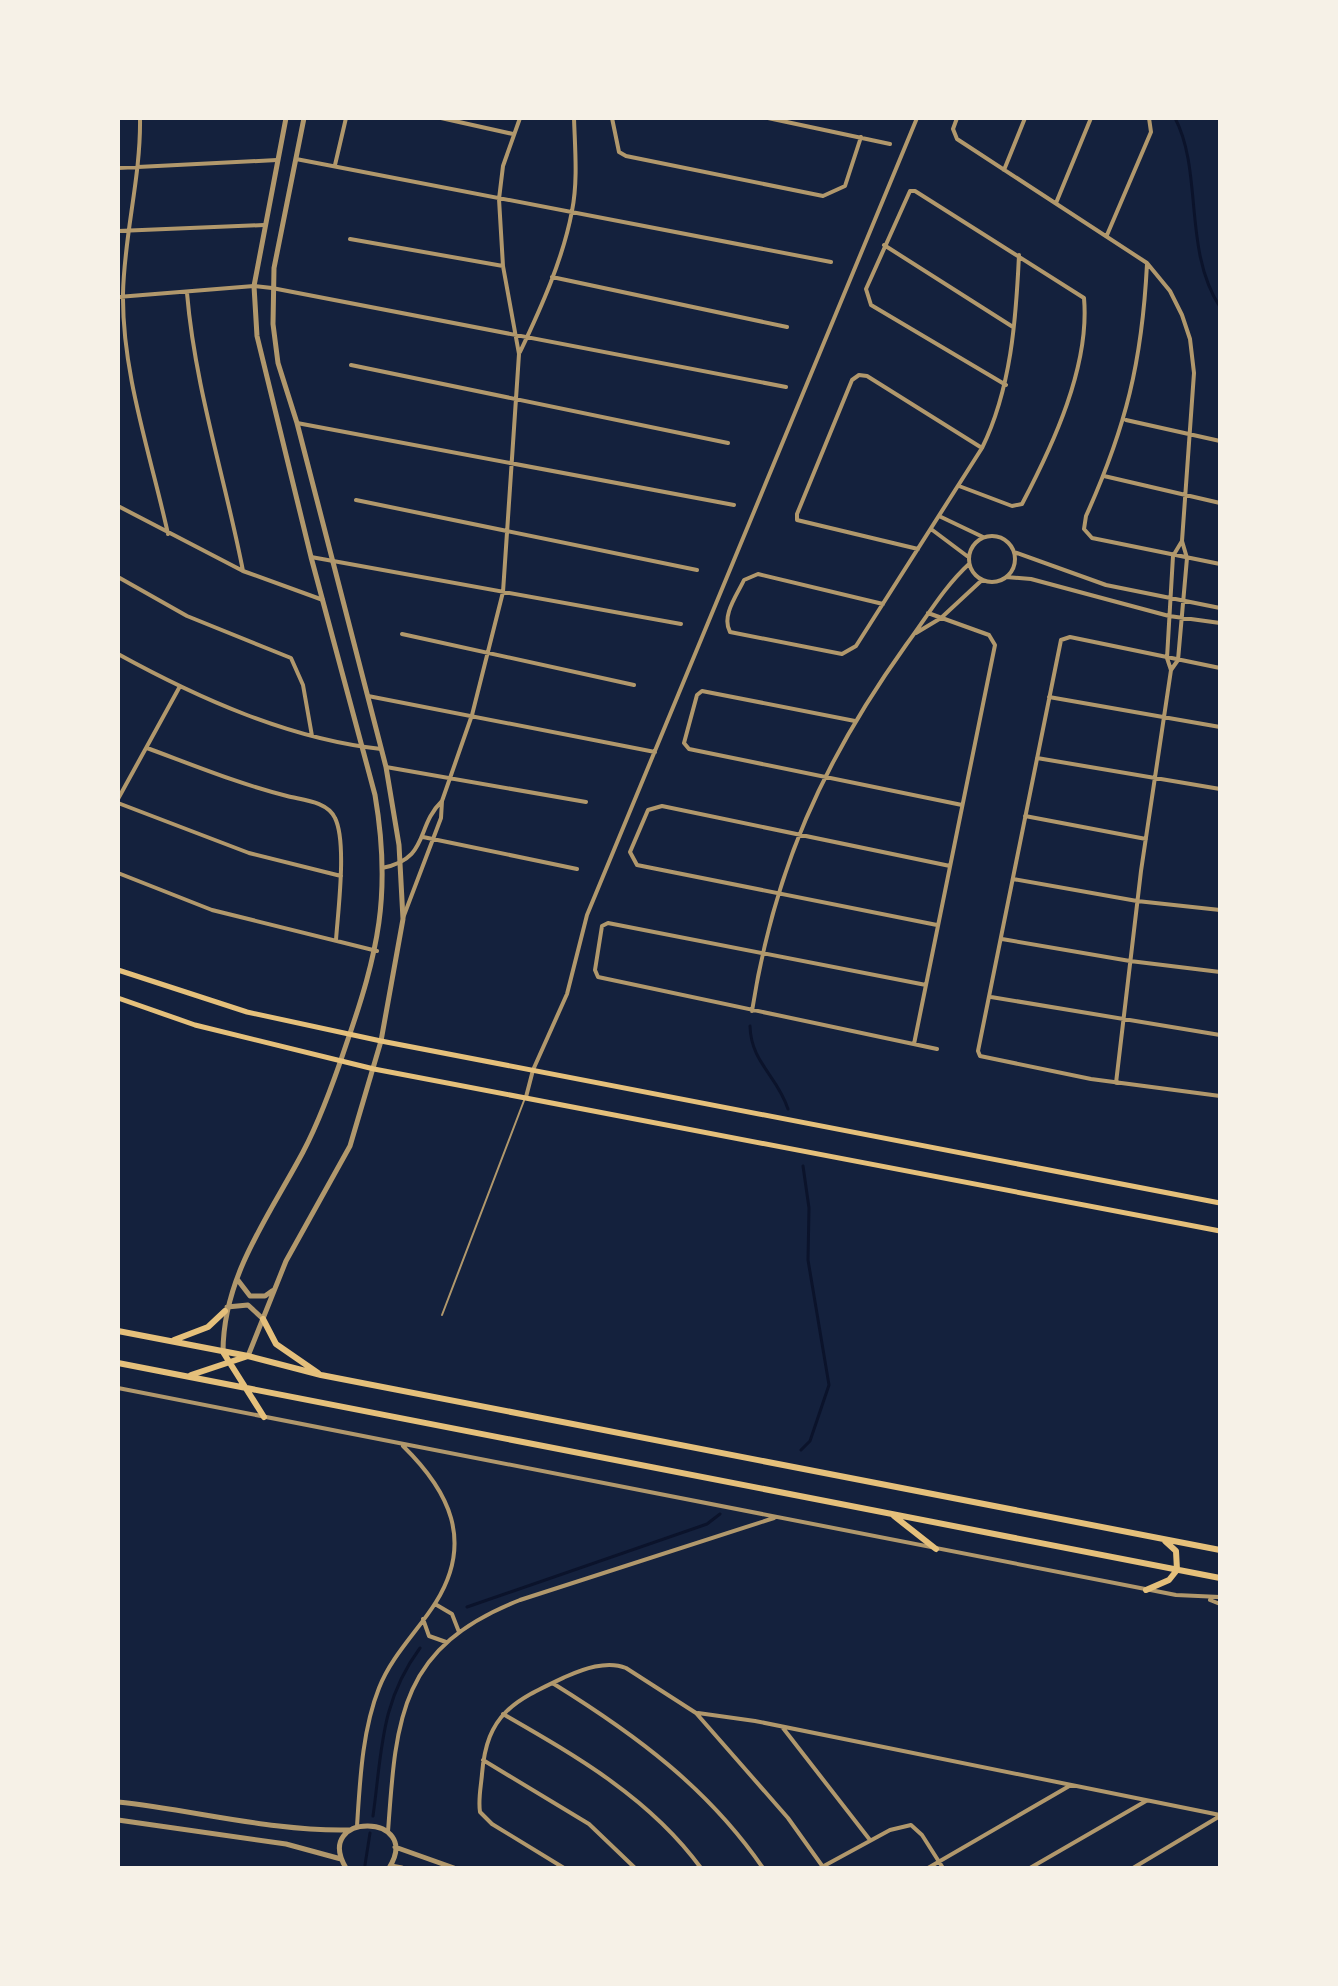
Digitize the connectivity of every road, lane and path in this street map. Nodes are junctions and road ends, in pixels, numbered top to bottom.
1 (140, 118) edge
2 (286, 118) edge
3 (304, 118) edge
4 (346, 118) edge
5 (441, 118) edge
6 (520, 118) edge
7 (574, 118) edge
8 (612, 118) edge
9 (768, 118) edge
10 (917, 118) edge
11 (957, 118) edge
12 (1025, 118) edge
13 (1091, 118) edge
14 (1150, 121) edge
15 (513, 134) junction
16 (861, 137) junction
17 (890, 144) dead end
18 (296, 159) junction
19 (277, 160) junction
20 (335, 165) junction
21 (138, 167) junction
22 (118, 168) edge
23 (1004, 170) junction
24 (499, 199) junction
25 (1056, 203) junction
26 (572, 212) junction
27 (264, 225) junction
28 (118, 231) edge
29 (130, 231) junction
30 (1107, 235) junction
31 (350, 239) dead end
32 (884, 245) junction
33 (1019, 255) junction
34 (831, 262) dead end
35 (1147, 263) junction
36 (503, 266) junction
37 (552, 277) junction
38 (254, 286) junction
39 (272, 288) junction
40 (187, 293) junction
41 (120, 296) edge
42 (787, 327) dead end
43 (1013, 327) junction
44 (515, 335) junction
45 (527, 337) junction
46 (519, 354) junction
47 (351, 365) dead end
48 (1006, 385) junction
49 (786, 387) dead end
50 (517, 402) junction
51 (1126, 420) junction
52 (297, 423) junction
53 (1192, 437) junction
54 (1220, 441) edge
55 (728, 443) dead end
56 (982, 448) junction
57 (513, 465) junction
58 (1104, 476) junction
59 (959, 486) junction
60 (1187, 497) junction
61 (356, 500) dead end
62 (1220, 503) edge
63 (734, 505) dead end
64 (118, 506) edge
65 (939, 516) junction
66 (931, 529) junction
67 (510, 530) junction
68 (168, 534) junction
69 (983, 537) junction
70 (1182, 541) junction
71 (918, 549) junction
72 (1014, 552) junction
73 (1173, 556) junction
74 (311, 557) junction
75 (1187, 558) junction
76 (331, 560) junction
77 (969, 560) junction
78 (1220, 564) edge
79 (697, 570) dead end
80 (243, 571) junction
81 (118, 577) edge
82 (1006, 577) junction
83 (982, 580) junction
84 (503, 592) junction
85 (1170, 600) junction
86 (323, 601) junction
87 (1183, 602) junction
88 (883, 604) junction
89 (1220, 608) edge
90 (927, 612) junction
91 (1169, 616) junction
92 (941, 618) junction
93 (1182, 618) junction
94 (1220, 623) edge
95 (681, 624) dead end
96 (402, 634) dead end
97 (914, 634) junction
98 (490, 651) junction
99 (118, 654) edge
100 (1167, 658) junction
101 (1178, 660) junction
102 (1220, 668) edge
103 (1171, 670) junction
104 (634, 685) dead end
105 (179, 688) junction
106 (368, 696) junction
107 (1048, 697) junction
108 (472, 715) junction
109 (1164, 718) junction
110 (855, 721) junction
111 (1220, 727) edge
112 (312, 736) junction
113 (362, 747) junction
114 (147, 748) junction
115 (381, 749) junction
116 (655, 752) junction
117 (1036, 758) junction
118 (386, 767) junction
119 (450, 776) junction
120 (824, 776) junction
121 (1155, 780) junction
122 (1220, 789) edge
123 (118, 801) edge
124 (442, 801) junction
125 (586, 802) dead end
126 (962, 805) junction
127 (1025, 816) junction
128 (799, 833) junction
129 (423, 837) junction
130 (1146, 839) junction
131 (433, 840) junction
132 (401, 863) junction
133 (950, 866) junction
134 (382, 868) junction
135 (577, 869) dead end
136 (118, 873) edge
137 (341, 876) junction
138 (1013, 879) junction
139 (778, 893) junction
140 (1137, 901) junction
141 (1220, 910) edge
142 (403, 919) junction
143 (937, 925) junction
144 (1002, 939) junction
145 (336, 940) junction
146 (377, 951) junction
147 (761, 954) junction
148 (1130, 961) junction
149 (118, 970) edge
150 (1220, 972) edge
151 (926, 985) junction
152 (991, 997) junction
153 (118, 998) edge
154 (752, 1011) junction
155 (1122, 1022) junction
156 (350, 1034) junction
157 (1220, 1035) edge
158 (381, 1041) junction
159 (914, 1044) junction
160 (937, 1049) dead end
161 (341, 1061) junction
162 (374, 1069) junction
163 (533, 1070) junction
164 (1116, 1083) junction
165 (1220, 1096) edge
166 (526, 1097) junction
167 (1220, 1203) edge
168 (1220, 1231) edge
169 (236, 1274) junction
170 (274, 1289) junction
171 (226, 1309) junction
172 (442, 1315) dead end
173 (263, 1319) junction
174 (118, 1331) edge
175 (168, 1341) junction
176 (223, 1352) junction
177 (248, 1356) junction
178 (118, 1363) edge
179 (231, 1365) junction
180 (321, 1375) junction
181 (188, 1376) junction
182 (247, 1387) junction
183 (118, 1388) edge
184 (264, 1417) junction
185 (401, 1444) junction
186 (891, 1514) junction
187 (777, 1517) junction
188 (1162, 1539) junction
189 (936, 1549) junction
190 (1220, 1550) edge
191 (1177, 1570) junction
192 (1220, 1578) edge
193 (1146, 1590) junction
194 (1220, 1597) edge
195 (1204, 1598) junction
196 (435, 1604) junction
197 (1220, 1604) edge
198 (423, 1619) junction
199 (459, 1632) junction
200 (446, 1642) junction
201 (553, 1683) junction
202 (696, 1713) junction
203 (502, 1714) junction
204 (783, 1728) junction
205 (483, 1760) junction
206 (1072, 1784) junction
207 (1147, 1800) junction
208 (118, 1802) edge
209 (1220, 1816) edge
210 (118, 1820) edge
211 (357, 1826) junction
212 (350, 1830) junction
213 (388, 1832) junction
214 (870, 1840) junction
215 (395, 1847) junction
216 (341, 1859) junction
217 (940, 1861) junction
218 (390, 1867) edge
219 (822, 1867) edge
220 (345, 1868) edge
221 (402, 1868) edge
222 (454, 1868) edge
223 (564, 1868) edge
224 (635, 1868) edge
225 (701, 1868) edge
226 (763, 1868) edge
227 (928, 1868) edge
228 (943, 1868) edge
229 (1030, 1868) edge
230 (1133, 1868) edge

1 - 21 street
2 - 19 street
3 - 18 street
4 - 20 street
5 - 15 street
6 - 15 street
7 - 26 street
8 - 16 street
9 - 16 street
10 - 116 street
11 - 23 street
12 - 23 street
13 - 25 street
14 - 30 street
15 - 24 street
16 - 17 street
18 - 20 street
18 - 39 street
19 - 21 street
19 - 27 street
20 - 24 street
21 - 22 street
21 - 29 street
23 - 25 street
24 - 26 street
24 - 36 street
25 - 30 street
26 - 34 street
26 - 37 street
27 - 29 street
27 - 38 street
28 - 29 street
29 - 41 street
30 - 35 street
31 - 36 street
32 - 33 street
32 - 43 street
32 - 48 street
33 - 43 street
33 - 59 street
35 - 51 street
35 - 53 street
36 - 44 street
37 - 42 street
37 - 45 street
38 - 39 street
38 - 40 street
38 - 74 street
39 - 44 street
39 - 52 street
40 - 41 street
40 - 80 street
41 - 68 street
43 - 48 street
44 - 45 street
44 - 46 street
45 - 46 street
45 - 49 street
46 - 50 street
47 - 50 street
48 - 56 street
50 - 55 street
50 - 57 street
51 - 53 street
51 - 58 street
52 - 57 street
52 - 76 street
53 - 54 street
53 - 60 street
56 - 59 street
56 - 71 street
57 - 63 street
57 - 67 street
58 - 60 street
58 - 73 street
59 - 65 street
60 - 62 street
60 - 70 street
61 - 67 street
64 - 68 street
65 - 66 street
65 - 69 street
66 - 71 street
66 - 77 street
67 - 79 street
67 - 84 street
68 - 80 street
69 - 72 street
69 - 77 street
70 - 73 street
70 - 75 street
71 - 88 street
72 - 82 street
72 - 85 street
73 - 75 street
73 - 85 street
74 - 76 street
74 - 86 street
75 - 78 street
75 - 87 street
76 - 84 street
76 - 106 street
77 - 83 street
77 - 90 street
80 - 86 street
81 - 112 street
82 - 83 street
82 - 91 street
83 - 92 street
84 - 95 street
84 - 98 street
85 - 87 street
85 - 91 street
86 - 113 street
87 - 89 street
87 - 93 street
88 - 88 street
90 - 92 street
90 - 97 street
91 - 93 street
91 - 100 street
92 - 97 street
92 - 126 street
93 - 94 street
93 - 101 street
96 - 98 street
97 - 110 street
98 - 104 street
98 - 108 street
99 - 105 street
100 - 101 street
100 - 103 street
100 - 107 street
101 - 102 street
101 - 103 street
103 - 109 street
105 - 112 street
105 - 114 street
106 - 108 street
106 - 115 street
107 - 109 street
107 - 117 street
108 - 116 street
108 - 119 street
109 - 111 street
109 - 121 street
110 - 120 street
110 - 120 street
112 - 113 street
113 - 115 street
113 - 134 street
114 - 123 street
114 - 137 street
115 - 118 street
116 - 163 street
117 - 121 street
117 - 127 street
118 - 119 street
118 - 132 street
119 - 124 street
119 - 125 street
120 - 126 street
120 - 128 street
121 - 122 street
121 - 130 street
123 - 137 street
124 - 129 street
124 - 131 street
126 - 133 street
127 - 130 street
127 - 138 street
128 - 133 street
128 - 139 street
128 - 139 street
129 - 131 street
129 - 132 street
130 - 140 street
131 - 135 street
131 - 142 street
132 - 134 street
132 - 142 street
133 - 143 street
134 - 146 street
136 - 145 street
137 - 145 street
138 - 140 street
138 - 144 street
139 - 143 street
139 - 147 street
140 - 141 street
140 - 148 street
142 - 158 street
143 - 151 street
144 - 148 street
144 - 152 street
145 - 146 street
146 - 156 street
147 - 151 street
147 - 154 street
147 - 154 street
148 - 150 street
148 - 155 street
149 - 156 main road
151 - 159 street
152 - 155 street
152 - 164 street
153 - 161 main road
154 - 159 street
155 - 157 street
155 - 164 street
156 - 158 main road
156 - 161 street
158 - 162 street
158 - 163 main road
159 - 160 street
161 - 162 main road
161 - 169 street
162 - 166 main road
162 - 170 street
163 - 166 street
163 - 167 main road
164 - 165 street
166 - 168 main road
166 - 172 lane
169 - 170 street
169 - 171 street
170 - 173 street
171 - 173 street
171 - 175 main road
171 - 176 street
173 - 177 street
173 - 180 main road
174 - 175 main road
175 - 176 main road
176 - 177 main road
176 - 179 main road
177 - 179 main road
177 - 180 main road
178 - 181 main road
179 - 181 main road
179 - 182 main road
180 - 188 main road
181 - 182 main road
182 - 184 main road
182 - 186 main road
183 - 184 street
184 - 185 street
185 - 187 street
185 - 196 street
186 - 189 main road
186 - 191 main road
187 - 189 street
187 - 199 street
188 - 190 main road
188 - 191 main road
189 - 193 street
191 - 192 main road
191 - 193 main road
193 - 195 street
194 - 195 street
195 - 197 street
196 - 198 street
196 - 199 street
198 - 200 street
198 - 211 street
199 - 200 street
200 - 213 street
201 - 202 street
201 - 203 street
201 - 226 street
202 - 204 street
202 - 219 street
203 - 205 street
203 - 225 street
204 - 206 street
204 - 214 street
205 - 223 street
205 - 224 street
206 - 207 street
206 - 217 street
207 - 209 street
207 - 229 street
208 - 212 street
209 - 230 street
210 - 216 street
211 - 212 street
211 - 213 street
212 - 216 street
213 - 215 street
214 - 217 street
214 - 219 street
215 - 218 street
215 - 222 street
216 - 220 street
217 - 227 street
217 - 228 street
218 - 221 street

